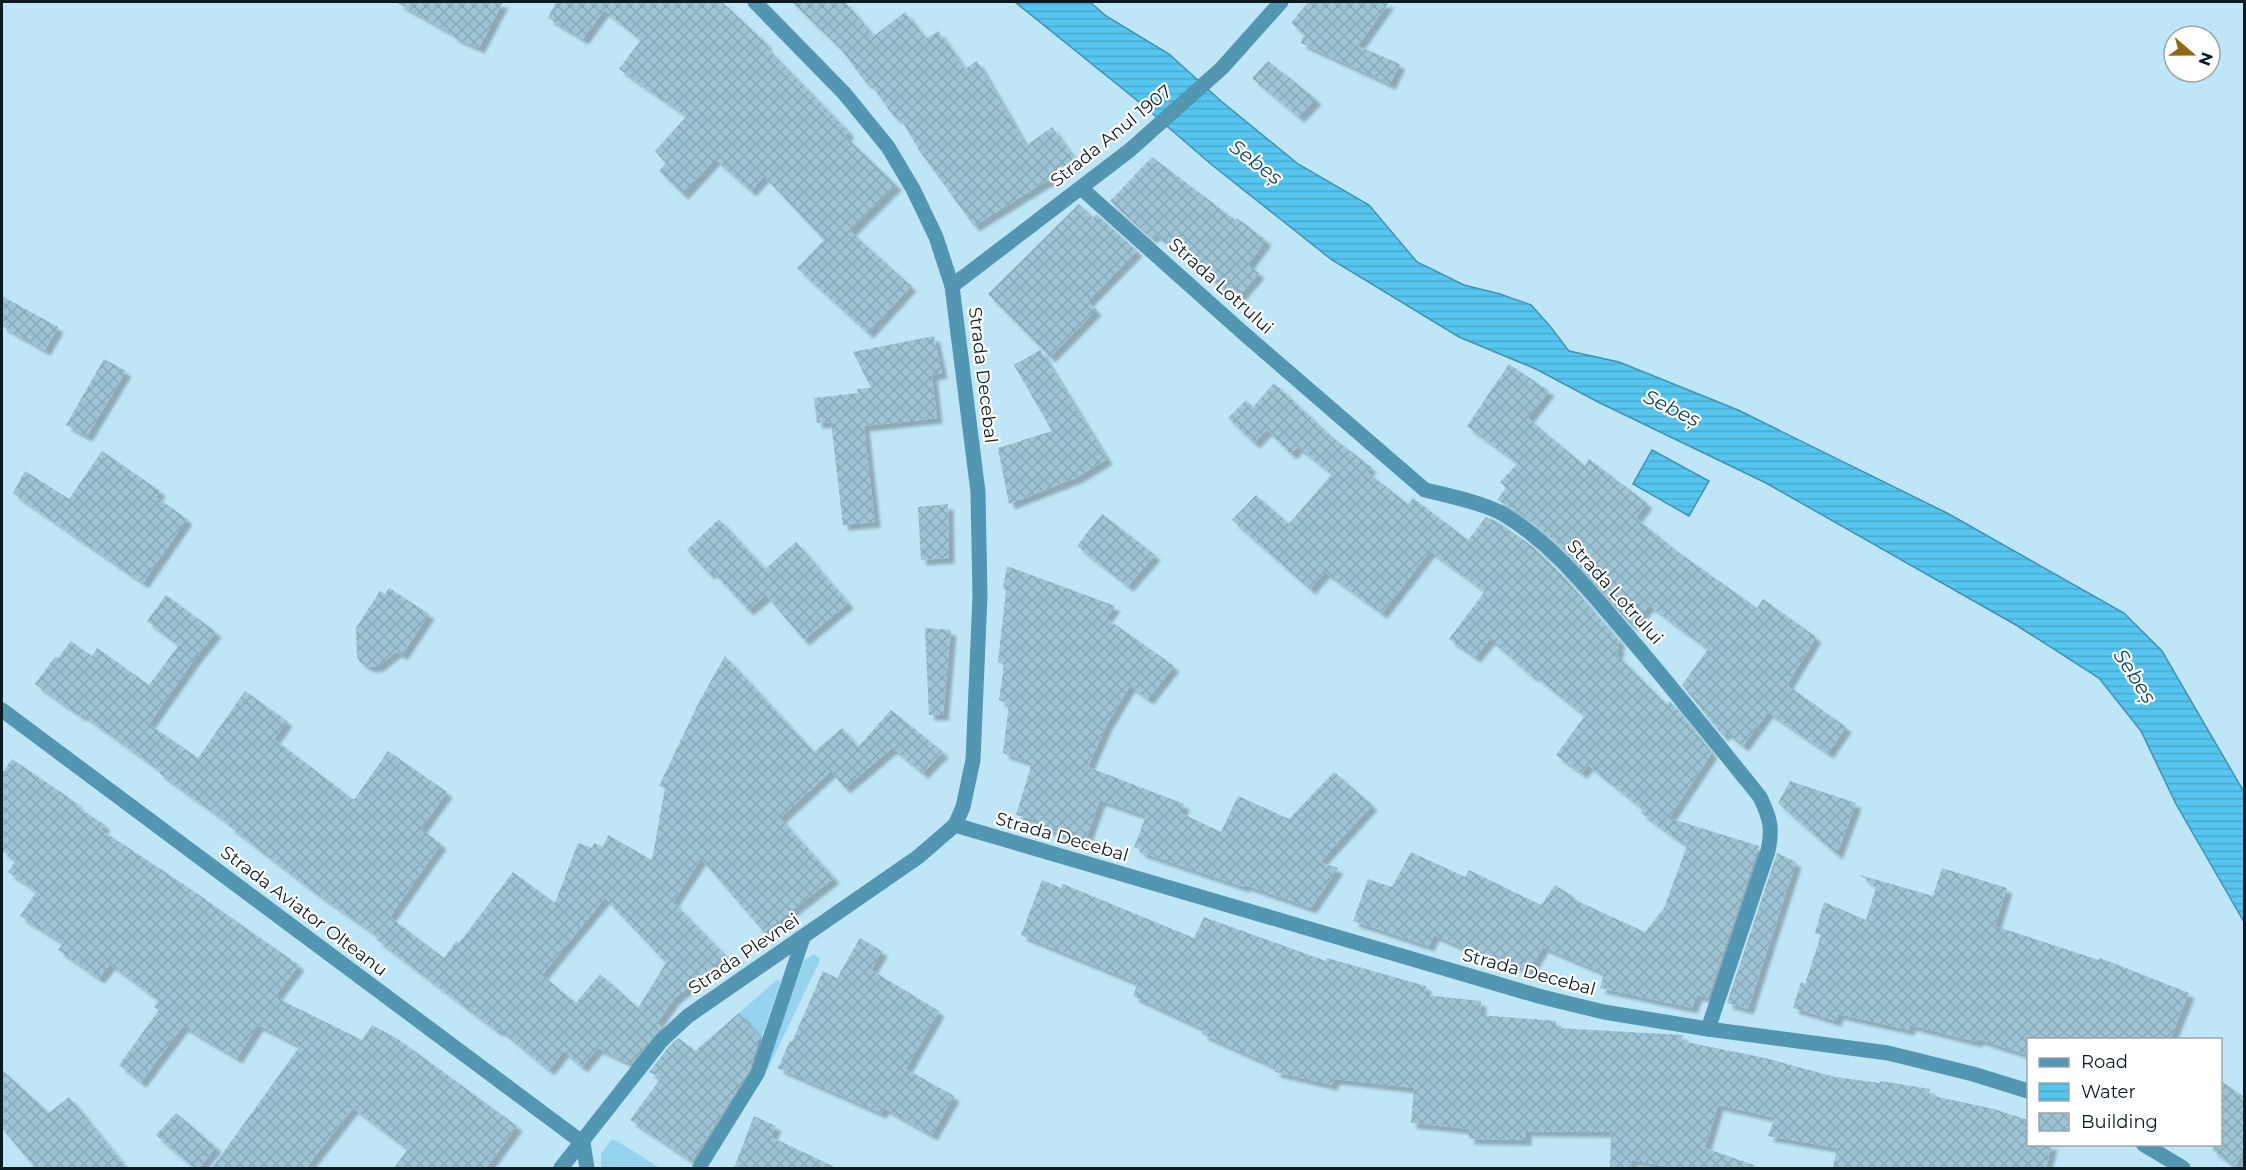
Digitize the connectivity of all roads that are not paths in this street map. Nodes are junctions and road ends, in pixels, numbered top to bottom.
1 (755, 2) edge
2 (1281, 2) edge
3 (1081, 188) junction
4 (952, 286) junction
5 (2, 710) edge
6 (955, 825) junction
7 (804, 936) junction
8 (1708, 1029) junction
9 (2027, 1091) edge
10 (583, 1143) junction
11 (2146, 1146) edge
12 (561, 1168) edge
13 (587, 1168) edge
14 (699, 1168) edge
15 (2183, 1168) edge

1 - 4 street, Strada Decebal
2 - 3 street, Strada Anul 1907
3 - 4 street, Strada Anul 1907
3 - 8 street, Strada Lotrului
4 - 6 street, Strada Decebal
5 - 10 street, Strada Aviator Olteanu
6 - 7 street, Strada Plevnei
6 - 8 street, Strada Decebal
7 - 10 street, Strada Plevnei
7 - 14 lane
8 - 9 street, Strada Decebal
10 - 12 street, Strada Plevnei
10 - 13 street
11 - 15 street

